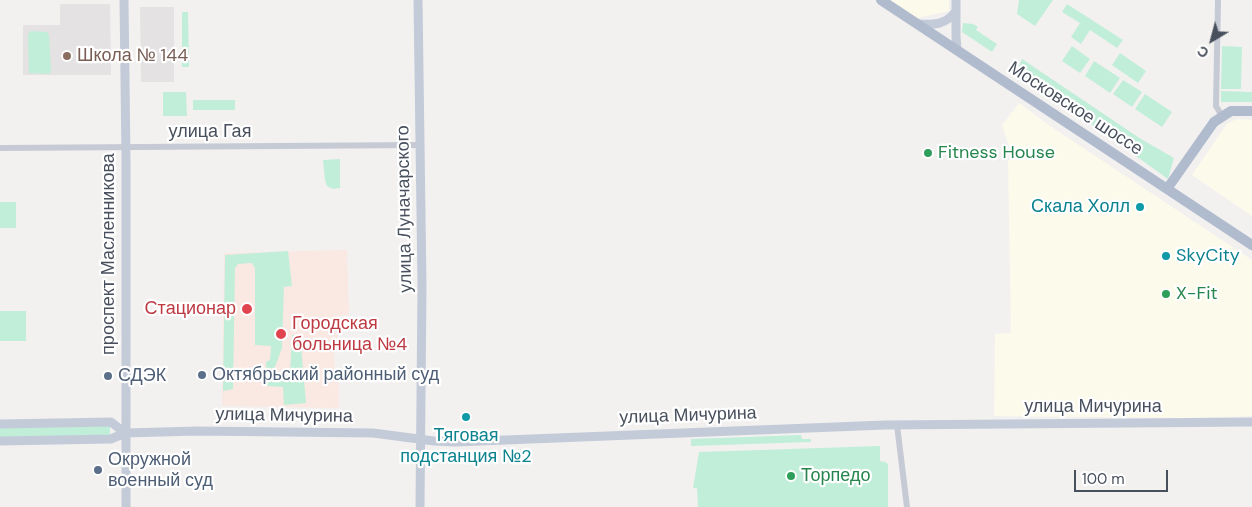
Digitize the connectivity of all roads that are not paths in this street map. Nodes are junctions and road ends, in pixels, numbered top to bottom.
1 (124, 0) edge
2 (418, 0) edge
3 (881, 0) edge
4 (956, 0) edge
5 (1218, 0) edge
6 (956, 11) junction
7 (918, 24) junction
8 (957, 50) junction
9 (1252, 111) edge
10 (1222, 116) junction
11 (420, 145) junction
12 (125, 147) junction
13 (0, 148) edge
14 (1167, 189) junction
15 (1252, 245) edge
16 (1252, 422) edge
17 (0, 424) edge
18 (897, 425) junction
19 (125, 433) junction
20 (420, 439) junction
21 (0, 441) edge
22 (126, 507) edge
23 (420, 507) edge
24 (907, 507) edge

1 - 12 main road, проспект Масленникова
2 - 11 main road, улица Луначарского
3 - 7 main road, Московское шоссе
4 - 6 main road
5 - 10 street
6 - 7 main road
6 - 8 main road
7 - 8 main road, Московское шоссе
8 - 14 main road, Московское шоссе
9 - 10 main road
10 - 14 main road
11 - 12 street, улица Гая
11 - 20 main road, улица Луначарского
12 - 13 street, улица Гая
12 - 19 main road, проспект Масленникова
14 - 15 main road, Московское шоссе
16 - 18 main road, улица Мичурина
17 - 19 main road, улица Мичурина
18 - 20 main road, улица Мичурина
18 - 24 street
19 - 20 main road, улица Мичурина
19 - 21 main road, улица Мичурина
19 - 22 main road, проспект Масленникова
20 - 23 main road, улица Луначарского

